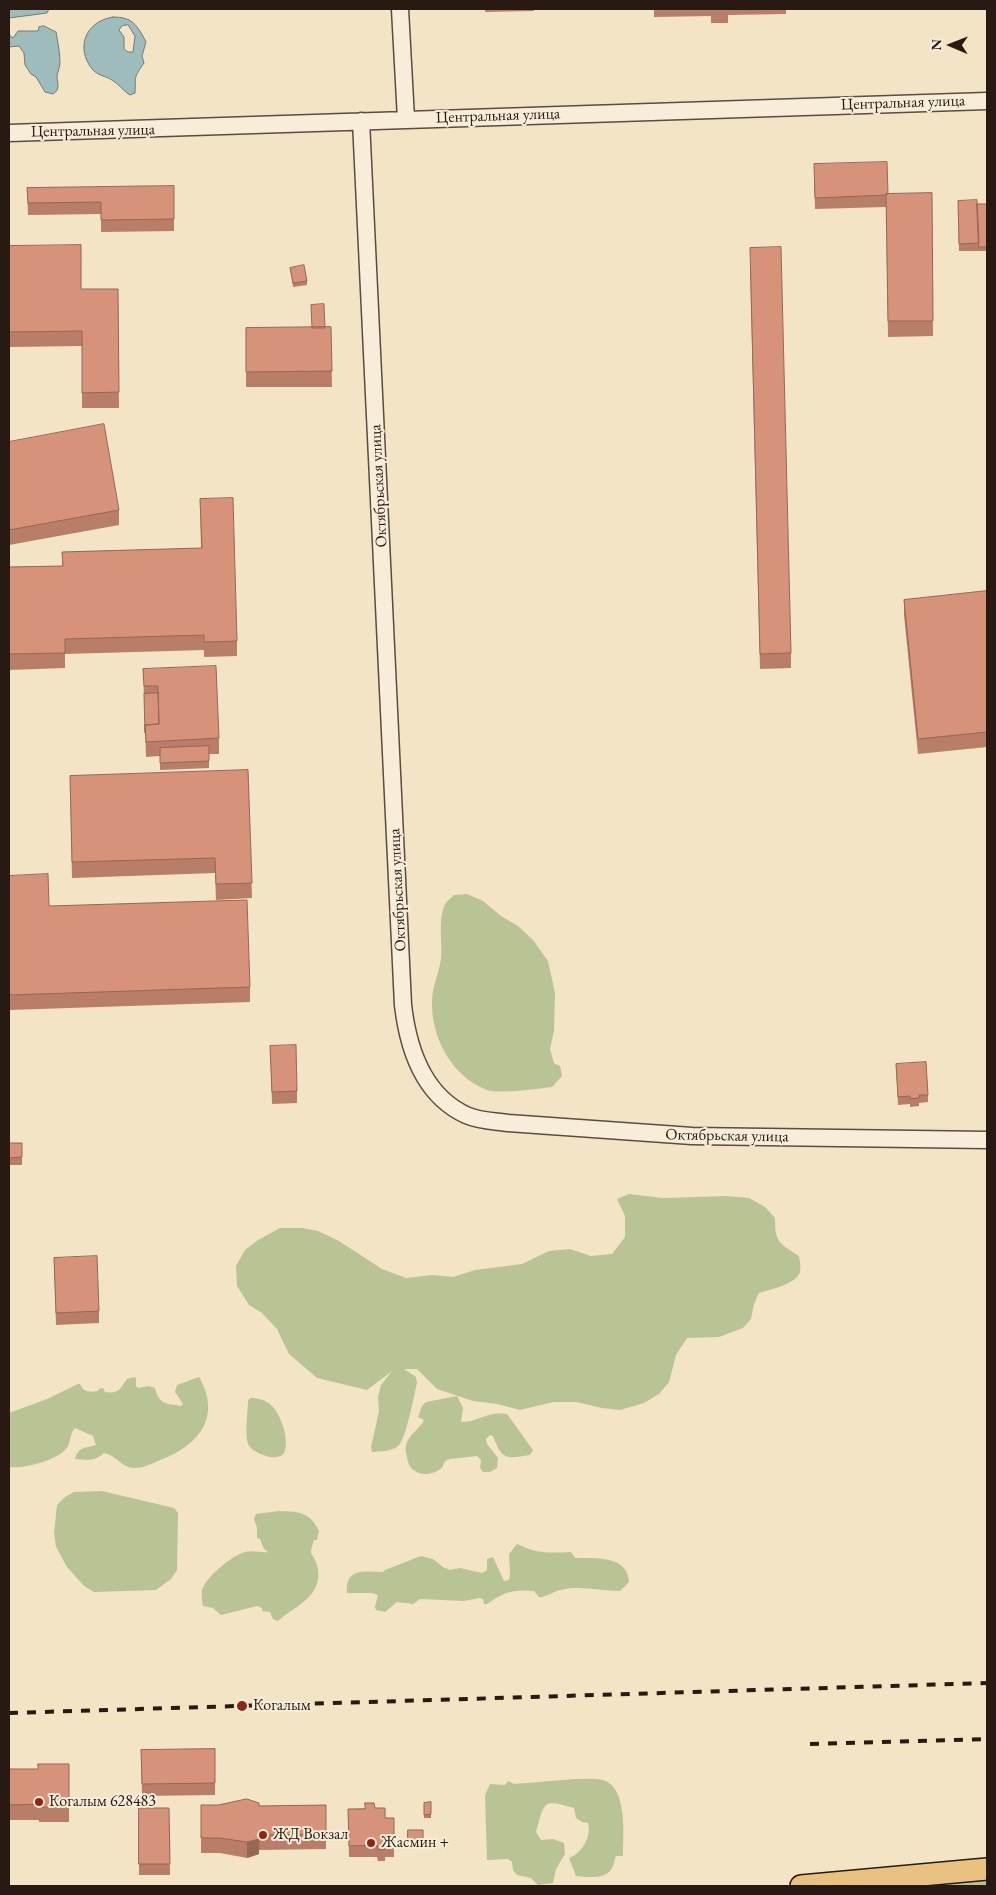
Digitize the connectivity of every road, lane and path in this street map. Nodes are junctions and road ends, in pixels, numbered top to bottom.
1 (400, 9) edge
2 (987, 100) edge
3 (406, 119) junction
4 (361, 121) junction
5 (9, 133) edge
6 (987, 1140) edge
7 (987, 1869) edge
8 (896, 1877) junction
9 (801, 1886) edge
10 (858, 1886) edge

1 - 3 street
2 - 3 street, Центральная улица
3 - 4 street, Центральная улица
4 - 5 street, Центральная улица
4 - 6 street, Октябрьская улица
7 - 8 main road
8 - 9 main road
8 - 10 main road

